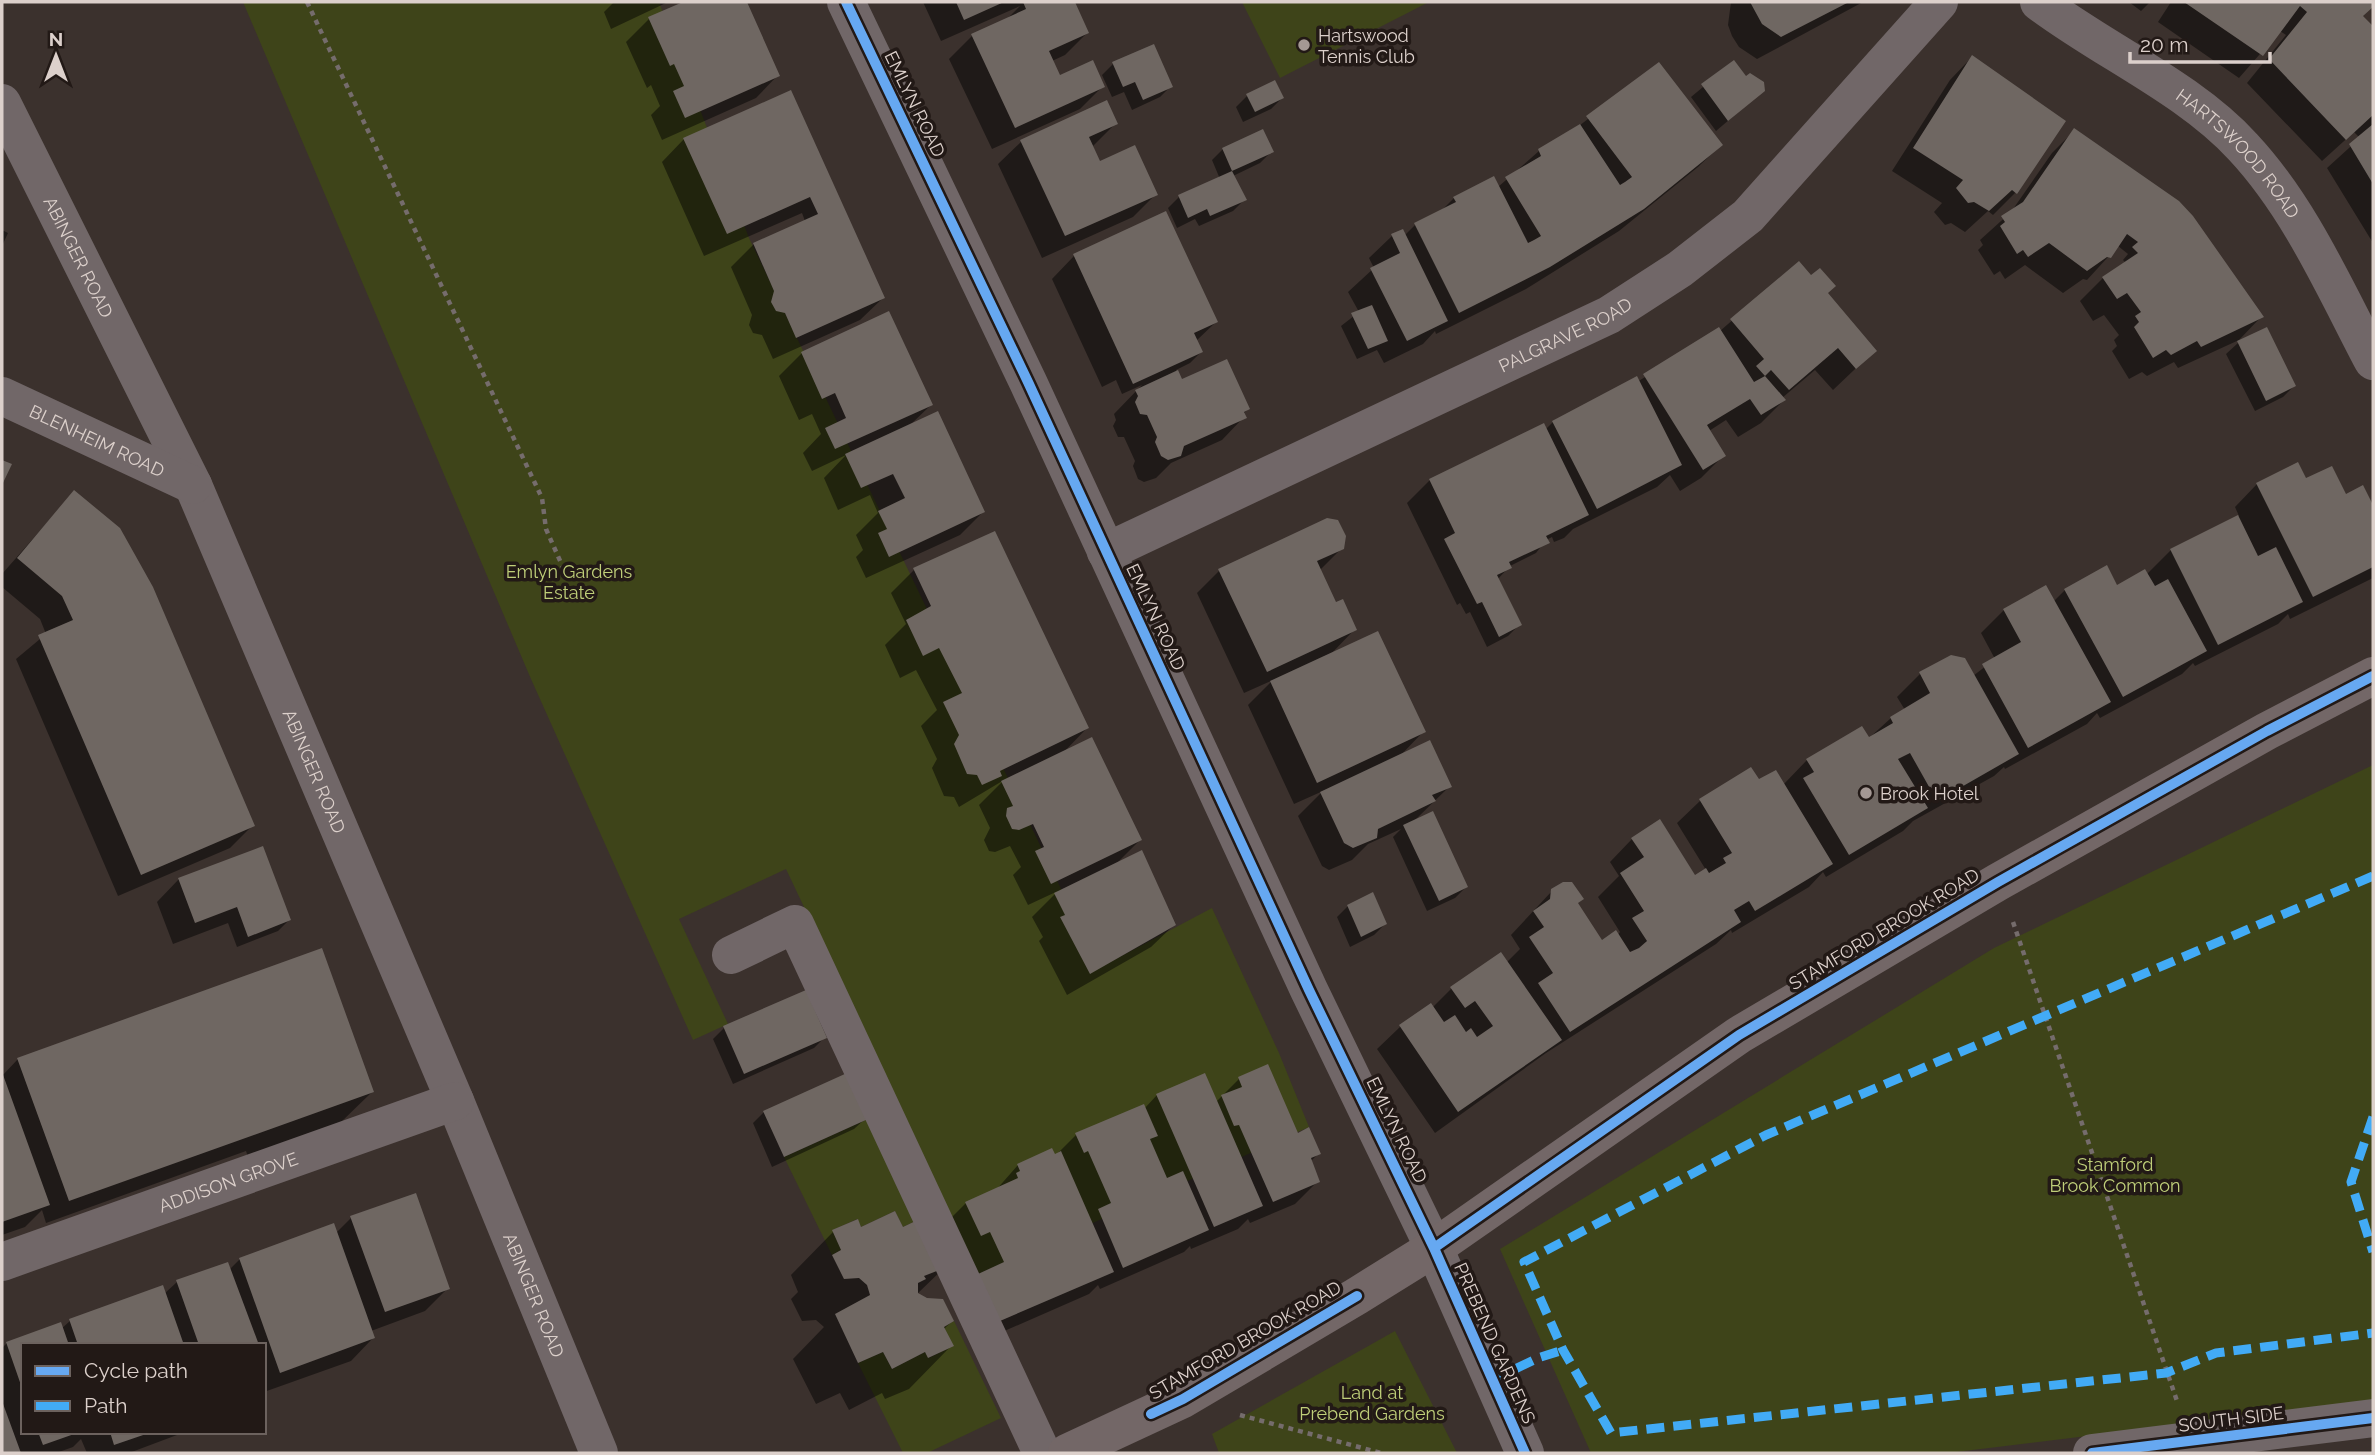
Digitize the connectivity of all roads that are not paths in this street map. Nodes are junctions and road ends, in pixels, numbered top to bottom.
1 (846, 2) edge
2 (1938, 2) edge
3 (2039, 2) edge
4 (2, 103) edge
5 (2373, 361) edge
6 (2, 396) edge
7 (193, 485) junction
8 (1106, 552) junction
9 (2373, 676) edge
10 (731, 955) dead end
11 (455, 1101) junction
12 (1434, 1248) junction
13 (2, 1262) edge
14 (2373, 1418) edge
15 (2192, 1447) edge
16 (1067, 1452) edge
17 (599, 1453) edge
18 (1525, 1453) edge
19 (2092, 1453) edge

1 - 8 street, EMLYN ROAD
2 - 8 street, PALGRAVE ROAD
3 - 5 street, HARTSWOOD ROAD
4 - 7 street, ABINGER ROAD
6 - 7 street, BLENHEIM ROAD
7 - 11 street, ABINGER ROAD
8 - 12 street, EMLYN ROAD
9 - 12 main road, STAMFORD BROOK ROAD
10 - 16 street
11 - 13 street, ADDISON GROVE
11 - 17 street, ABINGER ROAD
12 - 16 main road, STAMFORD BROOK ROAD
12 - 18 street, PREBEND GARDENS
14 - 15 street, SOUTH SIDE
15 - 19 street, SOUTH SIDE

